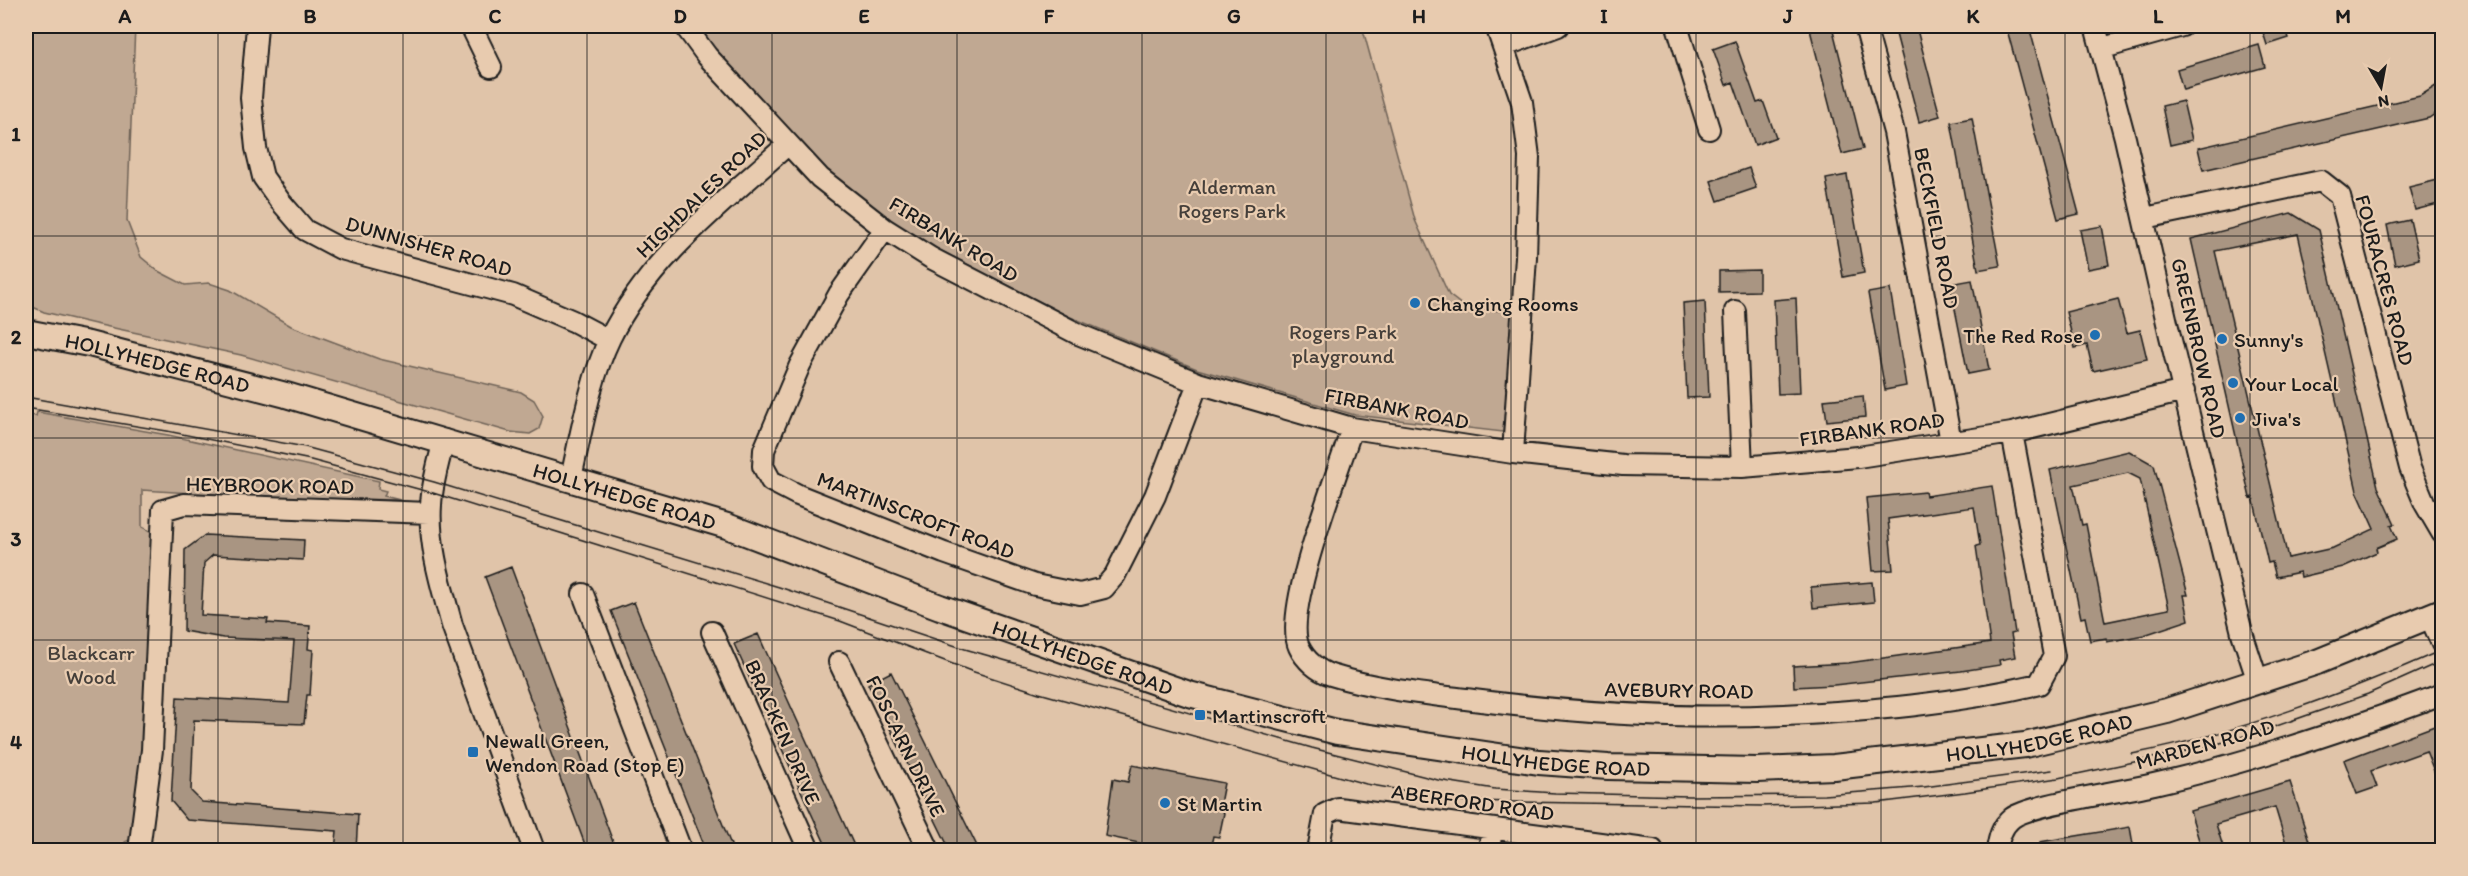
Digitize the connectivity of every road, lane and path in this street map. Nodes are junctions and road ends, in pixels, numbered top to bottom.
1 (257, 26) edge
2 (471, 26) edge
3 (685, 26) edge
4 (1496, 26) edge
5 (1558, 26) edge
6 (1677, 26) edge
7 (1865, 26) edge
8 (2095, 26) edge
9 (2182, 26) edge
10 (1504, 46) junction
11 (2103, 48) junction
12 (491, 67) dead end
13 (1709, 129) dead end
14 (788, 144) junction
15 (2145, 218) junction
16 (885, 229) junction
17 (1735, 311) dead end
18 (26, 332) edge
19 (609, 340) junction
20 (1198, 383) junction
21 (2184, 391) junction
22 (1352, 428) junction
23 (2012, 433) junction
24 (444, 440) junction
25 (1951, 442) junction
26 (1513, 453) junction
27 (1742, 466) junction
28 (571, 478) junction
29 (430, 513) junction
30 (2442, 533) edge
31 (583, 594) dead end
32 (2436, 614) edge
33 (712, 632) dead end
34 (2442, 644) edge
35 (839, 662) dead end
36 (2258, 681) junction
37 (2442, 694) edge
38 (1492, 828) junction
39 (139, 850) edge
40 (534, 850) edge
41 (681, 850) edge
42 (809, 850) edge
43 (929, 850) edge
44 (1318, 850) edge
45 (1489, 850) edge
46 (1653, 850) edge
47 (1997, 850) edge

1 - 19 street, DUNNISHER ROAD
2 - 12 street
3 - 14 street, FIRBANK ROAD
4 - 10 street
5 - 10 street
6 - 13 street
7 - 25 street, BECKFIELD ROAD
8 - 11 street, GREENBROW ROAD
9 - 11 street
10 - 26 street
11 - 15 street, GREENBROW ROAD
14 - 16 street, FIRBANK ROAD
14 - 19 street, HIGHDALES ROAD
15 - 21 street, GREENBROW ROAD
15 - 30 street, FOURACRES ROAD
16 - 20 street, FIRBANK ROAD
16 - 20 street, MARTINSCROFT ROAD
17 - 27 street
18 - 24 street, HOLLYHEDGE ROAD
19 - 28 street, HIGHDALES ROAD
20 - 22 street, FIRBANK ROAD
21 - 23 street, FIRBANK ROAD
21 - 36 street, GREENBROW ROAD
22 - 23 street, AVEBURY ROAD
22 - 26 street, FIRBANK ROAD
23 - 25 street, FIRBANK ROAD
24 - 28 street, HOLLYHEDGE ROAD
24 - 29 street
25 - 27 street, FIRBANK ROAD
26 - 27 street, FIRBANK ROAD
28 - 36 street, HOLLYHEDGE ROAD
29 - 39 street, HEYBROOK ROAD
29 - 40 street
31 - 41 street
32 - 34 street
32 - 36 street, HOLLYHEDGE ROAD
33 - 42 street, BRACKEN DRIVE
35 - 43 street, FOSCARN DRIVE
37 - 47 street, MARDEN ROAD
38 - 44 street, ABERFORD ROAD
38 - 45 street
38 - 46 street, ABERFORD ROAD

